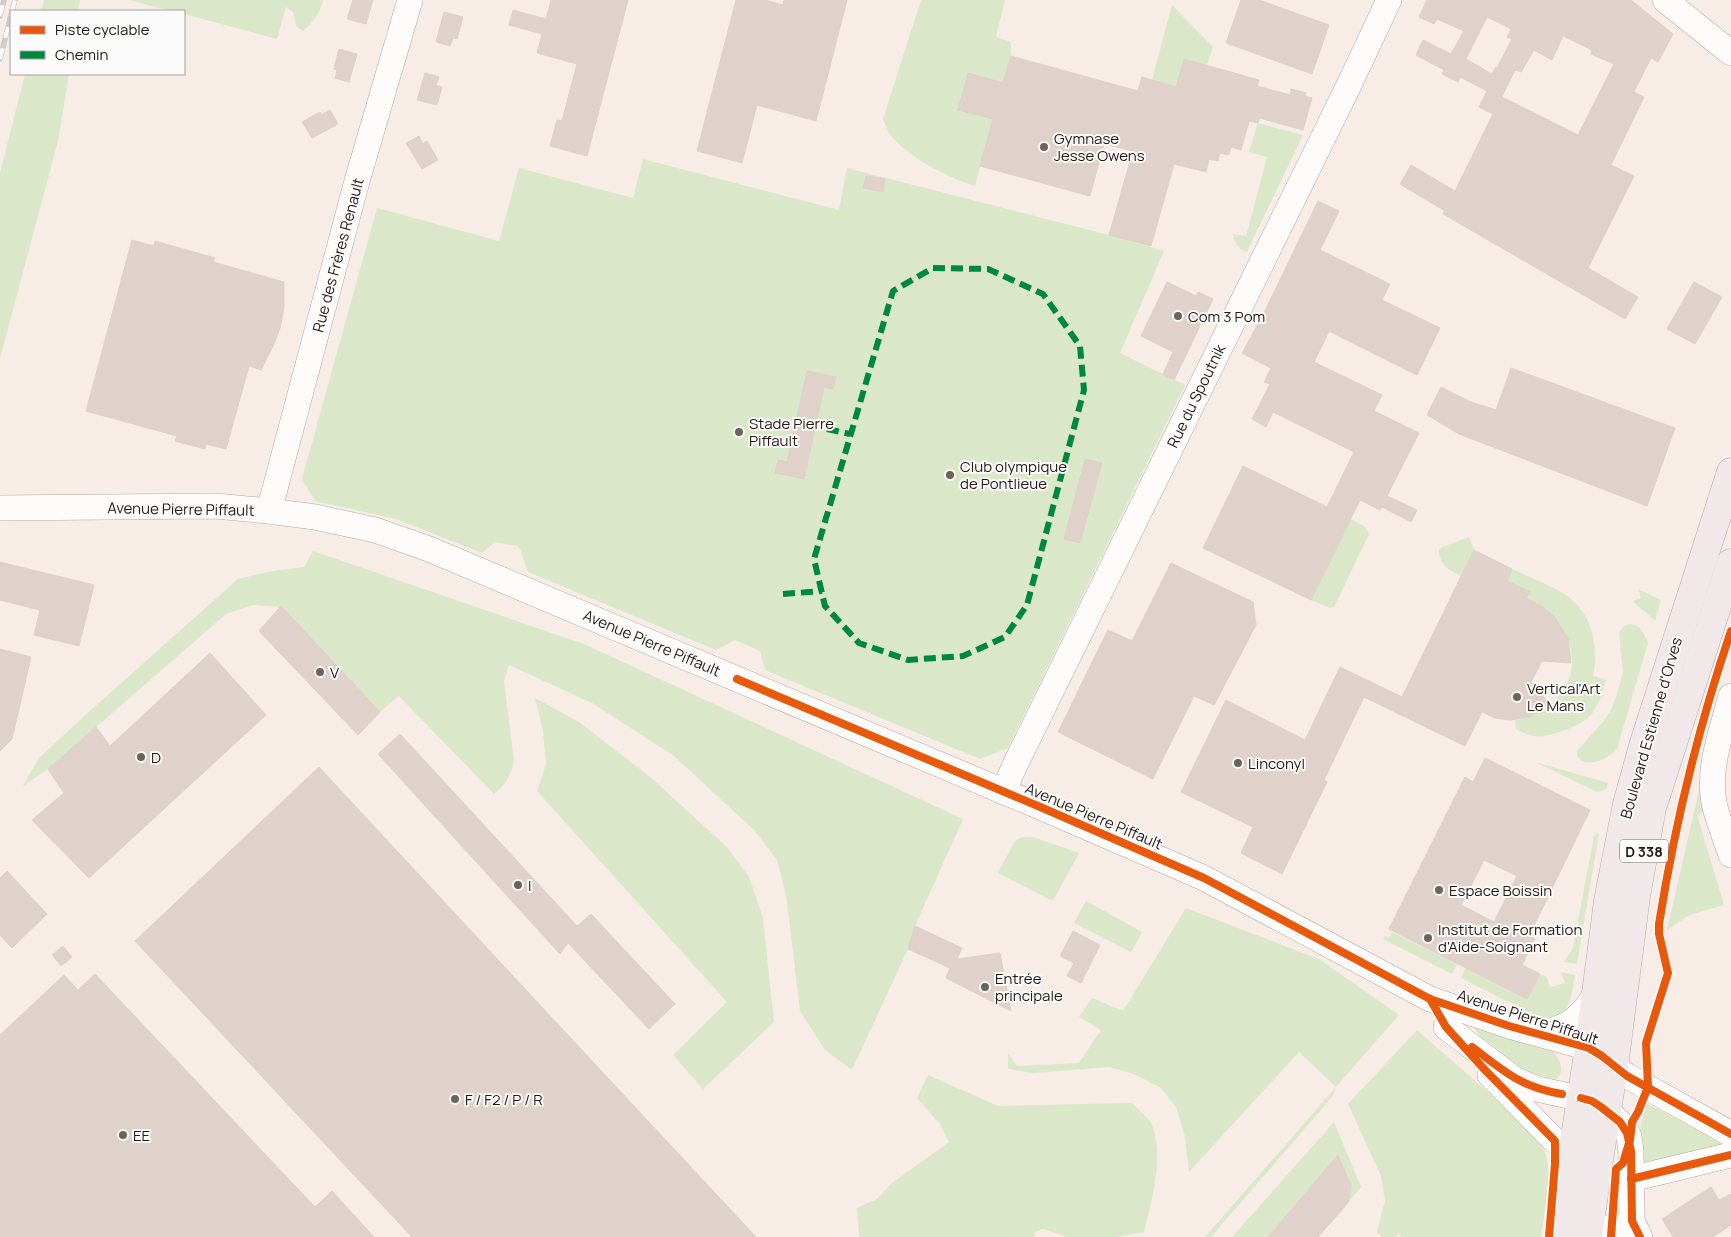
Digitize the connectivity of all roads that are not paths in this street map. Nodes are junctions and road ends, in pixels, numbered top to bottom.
1 (410, 0) edge
2 (1388, 0) edge
3 (1665, 0) edge
4 (1731, 53) edge
5 (1731, 472) edge
6 (0, 508) edge
7 (269, 511) junction
8 (1731, 563) edge
9 (1731, 696) edge
10 (1004, 792) junction
11 (1731, 855) edge
12 (1595, 994) junction
13 (1430, 999) junction
14 (1509, 1026) junction
15 (1446, 1027) junction
16 (1589, 1048) junction
17 (1614, 1066) junction
18 (1597, 1103) junction
19 (1731, 1134) edge
20 (1573, 1152) junction
21 (1731, 1154) edge
22 (1631, 1179) junction
23 (1636, 1229) edge
24 (1580, 1235) edge

1 - 7 street, Rue des Frères Renault
2 - 10 street, Rue du Spoutnik
3 - 4 street
5 - 12 main road, Boulevard Estienne d'Orves / D 338
6 - 7 street, Avenue Pierre Piffault
7 - 10 street, Avenue Pierre Piffault
8 - 17 main road, Boulevard Estienne d'Orves / D 338
9 - 11 street
10 - 13 street, Avenue Pierre Piffault
12 - 14 street
12 - 16 main road, Boulevard Estienne d'Orves / D 338
13 - 14 street, Avenue Pierre Piffault
13 - 15 street, Avenue Pierre Piffault
14 - 16 street, Avenue Pierre Piffault
15 - 18 street, Avenue Pierre Piffault
15 - 20 street, Avenue Pierre Piffault
16 - 17 street, Avenue Pierre Piffault
16 - 18 main road, Boulevard Estienne d'Orves / D 338
17 - 18 main road, Boulevard Estienne d'Orves / D 338
17 - 19 street, Avenue Pierre Piffault
18 - 20 main road, Boulevard Estienne d'Orves / D 338
18 - 22 street
18 - 24 main road, Boulevard Estienne d'Orves / D 338
20 - 24 main road, Boulevard Estienne d'Orves / D 338
21 - 22 street
22 - 23 street
23 - 24 street

